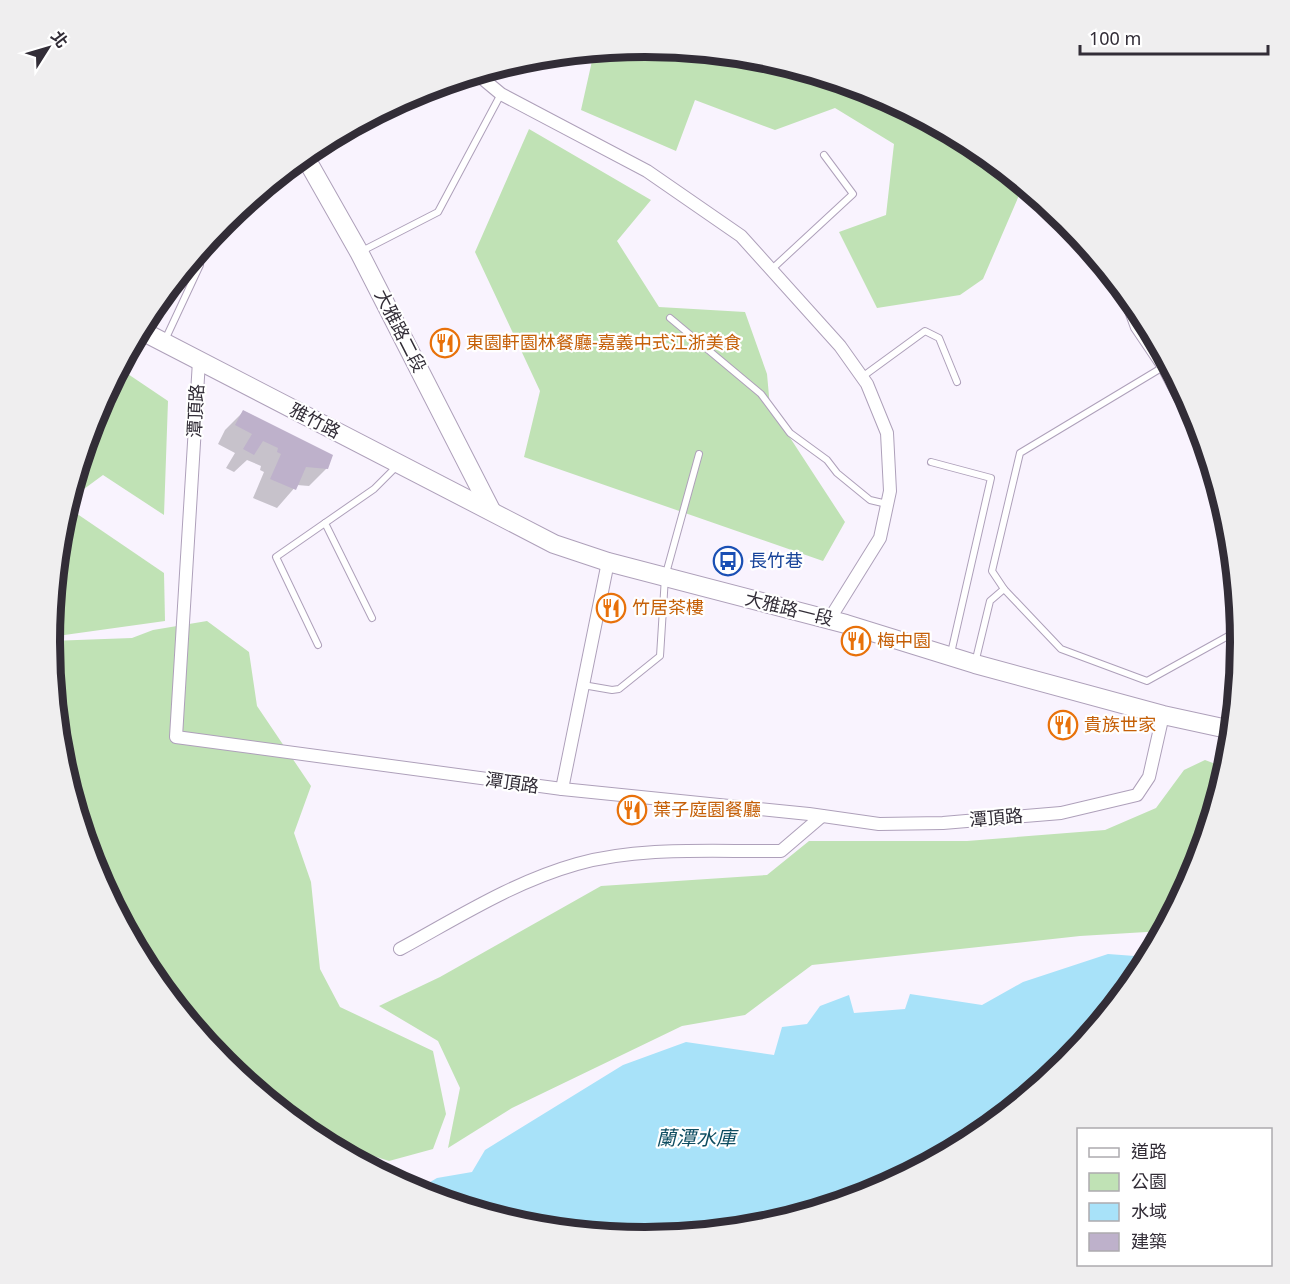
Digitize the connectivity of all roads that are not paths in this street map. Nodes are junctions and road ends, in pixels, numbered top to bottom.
1 (484, 80) edge
2 (501, 94) junction
3 (824, 155) dead end
4 (309, 164) edge
5 (359, 252) junction
6 (199, 264) edge
7 (772, 269) junction
8 (1129, 314) edge
9 (670, 318) dead end
10 (148, 334) edge
11 (164, 341) junction
12 (199, 361) junction
13 (1161, 368) junction
14 (862, 377) junction
15 (957, 382) dead end
16 (1175, 395) edge
17 (699, 454) dead end
18 (932, 462) dead end
19 (400, 464) junction
20 (887, 504) junction
21 (491, 510) junction
22 (325, 523) junction
23 (608, 562) junction
24 (665, 577) junction
25 (1004, 590) junction
26 (372, 618) dead end
27 (830, 620) junction
28 (1230, 635) edge
29 (318, 645) dead end
30 (950, 657) junction
31 (975, 664) junction
32 (583, 685) junction
33 (1163, 715) junction
34 (1223, 728) edge
35 (562, 789) junction
36 (822, 816) junction
37 (400, 949) dead end

1 - 2 street
2 - 5 lane
2 - 7 street
3 - 7 lane
4 - 5 main road, 大雅路二段
5 - 21 main road, 大雅路二段
6 - 11 lane
7 - 14 street
8 - 13 lane
9 - 20 lane
10 - 11 main road, 雅竹路
11 - 12 main road, 雅竹路
12 - 19 main road, 雅竹路
12 - 35 street, 潭頂路
13 - 16 lane
13 - 25 lane
14 - 15 lane
14 - 20 street
17 - 24 lane
18 - 30 lane
19 - 21 main road, 雅竹路
19 - 22 lane
20 - 27 street
21 - 23 main road, 大雅路一段
22 - 26 lane
22 - 29 lane
23 - 24 main road, 大雅路一段
23 - 32 street
24 - 27 main road, 大雅路一段
24 - 32 lane
25 - 28 lane
25 - 31 lane
27 - 30 main road, 大雅路一段
30 - 31 main road, 大雅路一段
31 - 33 main road, 大雅路一段
32 - 35 street
33 - 34 main road, 大雅路一段
33 - 36 street, 潭頂路
35 - 36 street, 潭頂路
36 - 37 street

